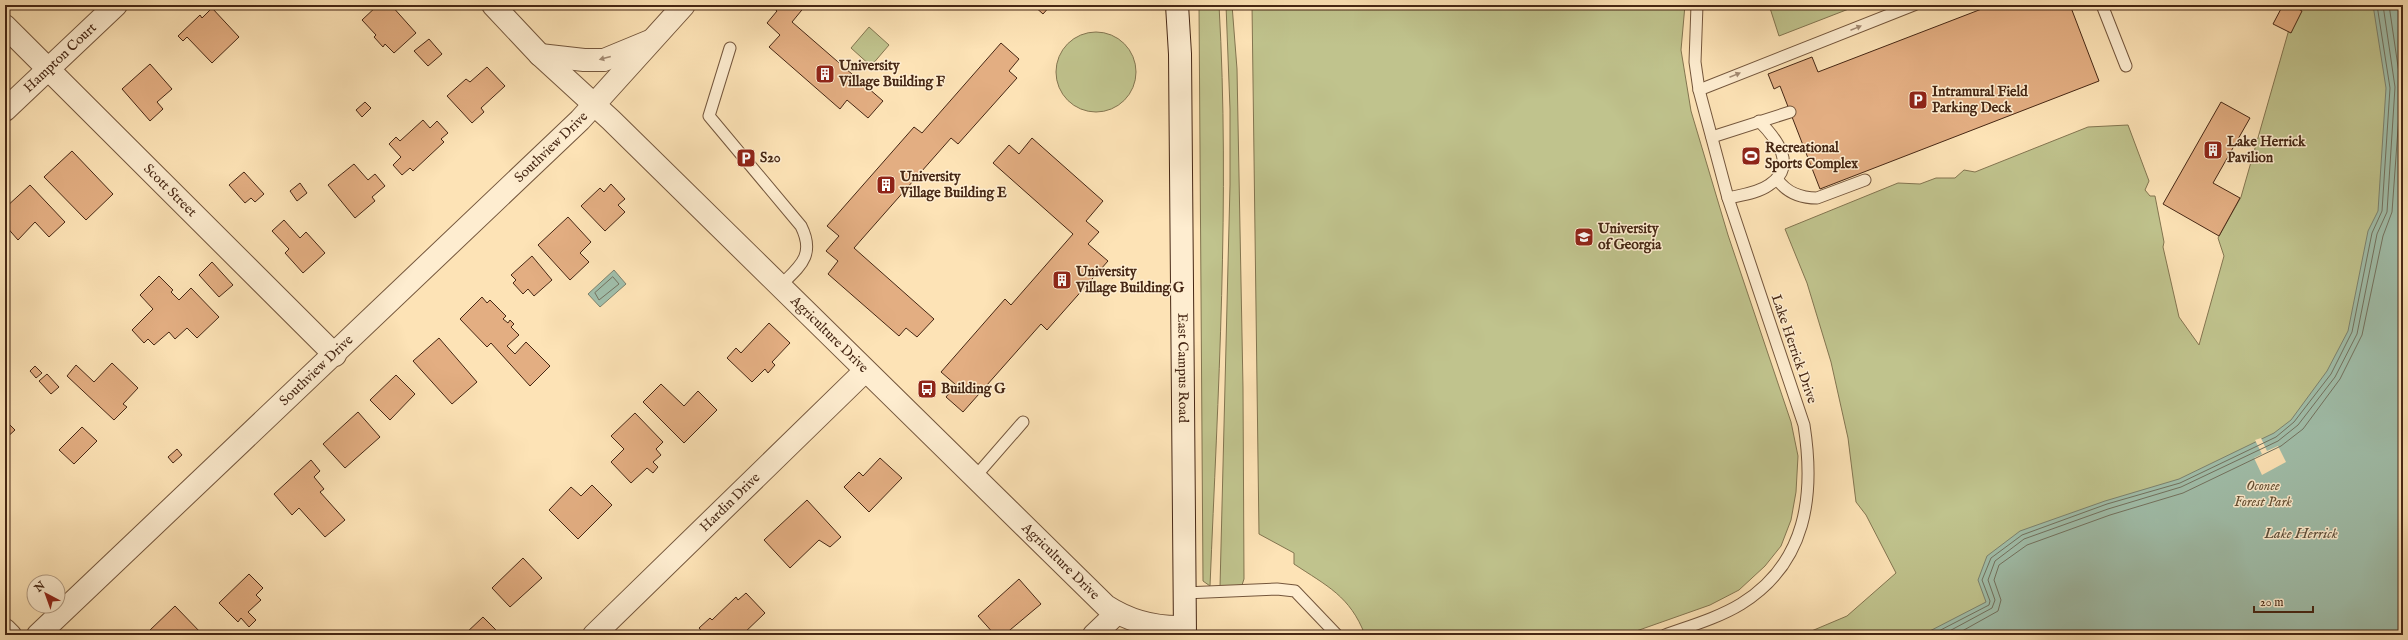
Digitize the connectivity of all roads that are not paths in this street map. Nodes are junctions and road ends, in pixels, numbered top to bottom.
1 (116, 5) edge
2 (493, 5) edge
3 (684, 5) edge
4 (1177, 5) edge
5 (1697, 5) edge
6 (1914, 5) edge
7 (2102, 5) edge
8 (5, 26) edge
9 (655, 38) junction
10 (730, 48) dead end
11 (540, 55) junction
12 (2126, 66) dead end
13 (48, 70) junction
14 (1699, 90) junction
15 (594, 106) junction
16 (5, 110) edge
17 (1790, 112) dead end
18 (1760, 122) junction
19 (1712, 137) junction
20 (1777, 179) junction
21 (1865, 180) dead end
22 (1728, 198) junction
23 (780, 286) junction
24 (335, 355) junction
25 (865, 370) junction
26 (1023, 422) dead end
27 (975, 477) junction
28 (1184, 593) junction
29 (1117, 613) junction
30 (5, 630) edge
31 (1185, 631) edge
32 (10, 635) edge
33 (38, 635) edge
34 (594, 635) edge
35 (1094, 635) edge
36 (1337, 635) edge
37 (1665, 635) edge

1 - 13 street, Hampton Court
2 - 11 street, Agriculture Drive
3 - 9 street, Southview Drive
4 - 28 street, East Campus Road
5 - 14 lane, Lake Herrick Drive
14 -> 6 lane
7 - 12 lane
8 - 13 street, Scott Street
9 -> 11 street
9 - 15 street, Southview Drive
10 - 23 lane
11 - 15 street, Agriculture Drive
13 - 16 street, Hampton Court
13 - 24 street, Scott Street
14 - 19 lane, Lake Herrick Drive
15 - 23 street, Agriculture Drive
15 - 24 street, Southview Drive
17 - 18 lane
18 - 19 lane
18 - 20 lane
19 - 22 lane, Lake Herrick Drive
20 - 21 lane
20 - 22 lane
22 - 37 lane, Lake Herrick Drive
23 - 25 street, Agriculture Drive
24 - 33 street, Southview Drive
25 - 27 street, Agriculture Drive
25 - 34 street, Hardin Drive
26 - 27 lane
27 - 29 street, Agriculture Drive
28 - 31 street, East Campus Road
28 - 36 lane
29 - 31 street, Agriculture Drive
29 - 35 street
30 - 32 street

